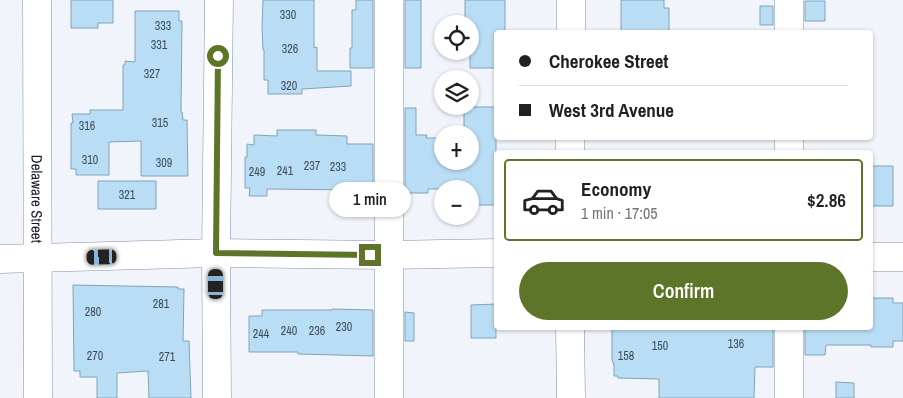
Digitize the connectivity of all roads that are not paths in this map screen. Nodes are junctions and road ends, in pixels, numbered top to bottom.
1 (37, 0) edge
2 (219, 0) edge
3 (389, 0) edge
4 (571, 0) edge
5 (789, 0) edge
6 (571, 30) edge
7 (789, 30) edge
8 (216, 253) junction
9 (494, 253) edge
10 (388, 255) junction
11 (873, 257) edge
12 (903, 257) edge
13 (0, 259) edge
14 (38, 259) junction
15 (570, 330) edge
16 (789, 330) edge
17 (38, 398) edge
18 (216, 398) edge
19 (389, 398) edge
20 (571, 398) edge
21 (789, 398) edge

1 - 14 street, Delaware Street
2 - 8 street
3 - 10 street
4 - 6 street
5 - 7 street
8 - 10 street
8 - 14 street
8 - 18 street
9 - 10 street
10 - 19 street
11 - 12 street
13 - 14 street
14 - 17 street, Delaware Street
15 - 20 street
16 - 21 street

